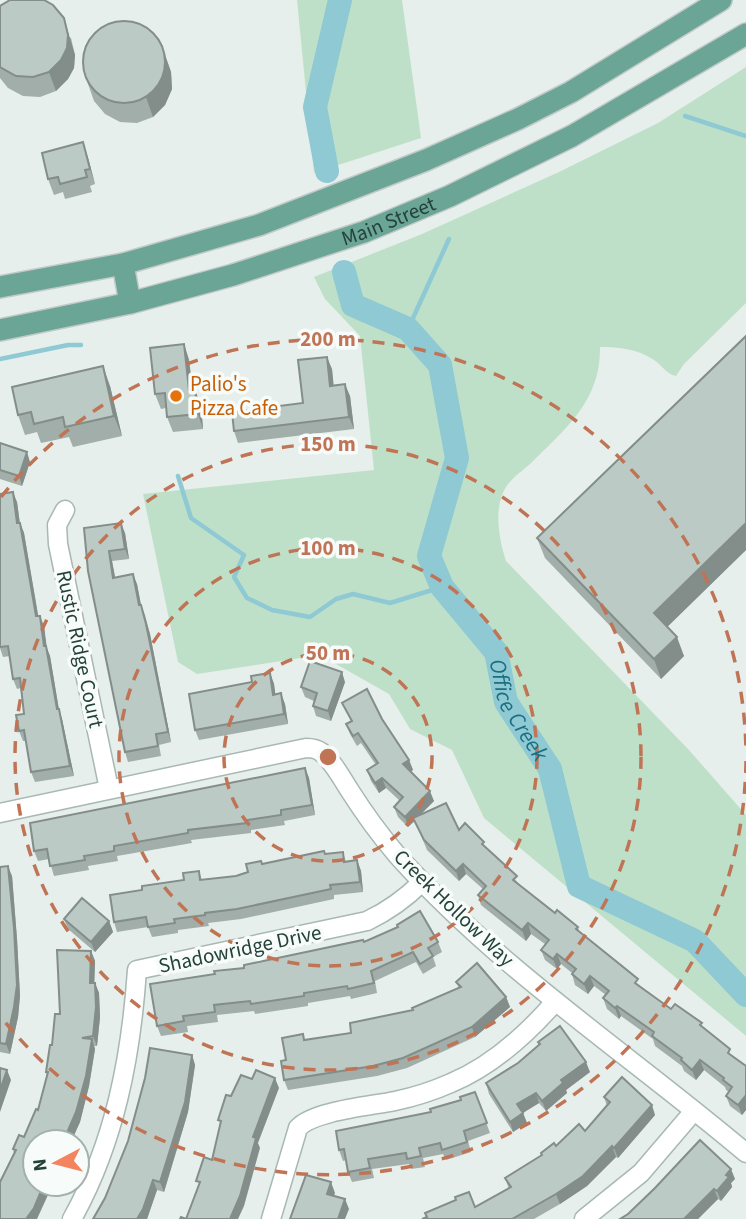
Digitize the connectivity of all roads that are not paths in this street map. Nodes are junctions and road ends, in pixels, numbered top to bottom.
1 (721, 0) edge
2 (746, 34) edge
3 (123, 264) junction
4 (0, 287) edge
5 (130, 303) junction
6 (0, 330) edge
7 (65, 510) dead end
8 (109, 789) junction
9 (0, 813) edge
10 (422, 882) junction
11 (555, 1002) junction
12 (694, 1111) junction
13 (746, 1153) edge
14 (72, 1219) edge
15 (271, 1219) edge
16 (584, 1219) edge

1 - 3 main road, Main Street
2 - 5 main road, Main Street
3 - 4 main road, Main Street
3 - 5 main road
5 - 6 main road, Main Street
7 - 8 street, Rustic Ridge Court
8 - 9 street
8 - 10 street, Creek Hollow Way
10 - 11 street, Creek Hollow Way
10 - 14 street, Shadowridge Drive
11 - 12 street, Creek Hollow Way
11 - 15 street
12 - 13 street, Creek Hollow Way
12 - 16 street

